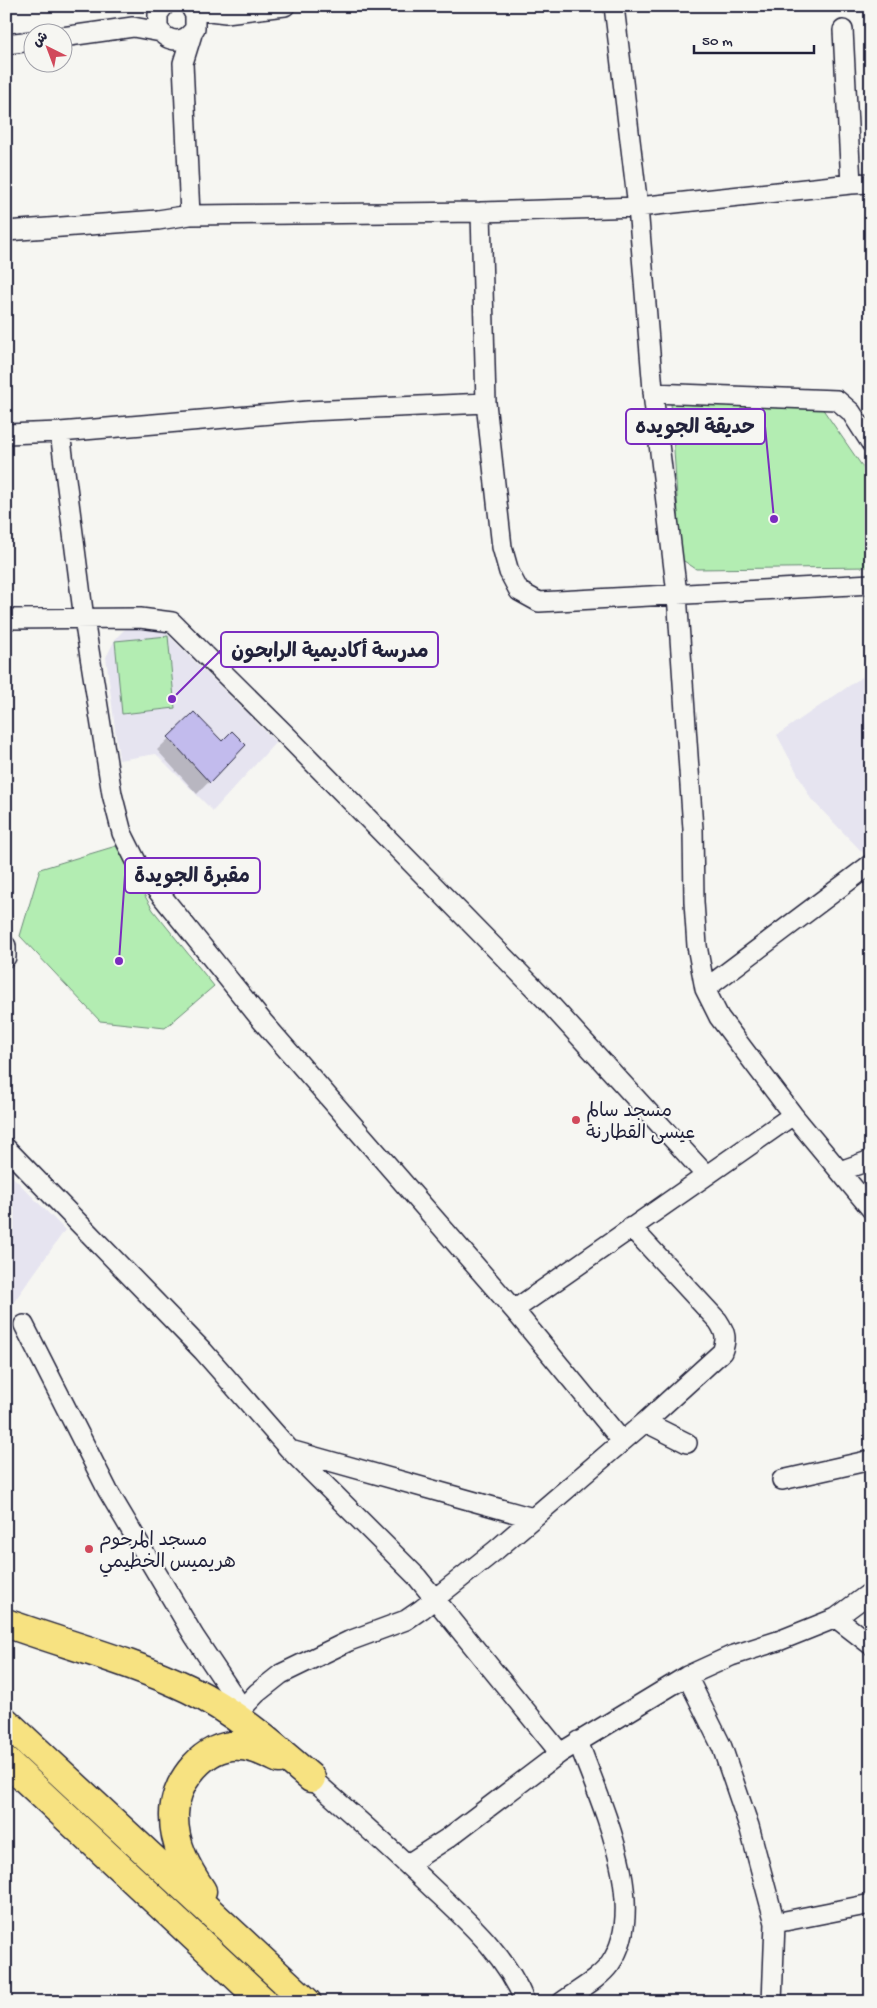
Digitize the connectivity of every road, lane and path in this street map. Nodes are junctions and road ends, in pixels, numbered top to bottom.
1 (285, 6) edge
2 (614, 6) edge
3 (191, 7) edge
4 (226, 14) junction
5 (163, 23) edge
6 (842, 30) dead end
7 (194, 31) junction
8 (72, 36) edge
9 (22, 42) edge
10 (6, 44) edge
11 (183, 63) junction
12 (851, 184) junction
13 (871, 184) edge
14 (638, 207) junction
15 (481, 212) junction
16 (190, 214) junction
17 (6, 231) edge
18 (653, 393) junction
19 (486, 402) junction
20 (60, 432) junction
21 (6, 434) edge
22 (871, 443) edge
23 (871, 584) edge
24 (677, 594) junction
25 (84, 618) junction
26 (6, 619) edge
27 (871, 864) edge
28 (6, 946) edge
29 (6, 957) edge
30 (705, 989) junction
31 (792, 1115) junction
32 (6, 1148) edge
33 (871, 1160) edge
34 (840, 1171) junction
35 (706, 1174) junction
36 (871, 1209) edge
37 (631, 1227) junction
38 (514, 1310) junction
39 (24, 1325) dead end
40 (645, 1422) junction
41 (622, 1441) junction
42 (687, 1443) dead end
43 (289, 1449) junction
44 (871, 1460) edge
45 (782, 1480) dead end
46 (533, 1518) junction
47 (871, 1592) edge
48 (437, 1599) junction
49 (836, 1618) junction
50 (6, 1624) edge
51 (871, 1645) edge
52 (687, 1676) junction
53 (239, 1712) junction
54 (6, 1722) edge
55 (578, 1741) junction
56 (560, 1753) junction
57 (6, 1761) edge
58 (311, 1778) junction
59 (408, 1864) junction
60 (871, 1904) edge
61 (775, 1923) junction
62 (226, 1925) junction
63 (264, 2002) edge
64 (307, 2002) edge
65 (525, 2002) edge
66 (562, 2002) edge
67 (772, 2002) edge

1 - 4 street
2 - 14 street
3 - 4 street
3 - 7 street
4 - 7 street
5 - 7 street
5 - 8 street
5 - 11 street
6 - 12 street
7 - 11 street
9 - 10 street
11 - 16 street
12 - 13 street
12 - 14 street
14 - 15 street
14 - 18 street
15 - 16 street
15 - 19 street
16 - 17 street
18 - 22 street
18 - 24 street
19 - 20 street
19 - 24 street
20 - 21 street
20 - 25 street
23 - 24 street
24 - 30 street
25 - 26 street
25 - 35 street
25 - 38 street
27 - 30 street
28 - 29 street
30 - 31 street
31 - 34 street
31 - 35 street
32 - 43 street
33 - 34 street
34 - 36 street
35 - 37 street
37 - 38 street
37 - 40 street
38 - 41 street
39 - 53 street
40 - 41 street
40 - 42 street
41 - 46 street
43 - 46 street
43 - 48 street
44 - 45 street
46 - 48 street
47 - 49 street
48 - 53 street
48 - 56 street
49 - 51 street
49 - 52 street
50 - 53 highway
52 - 55 street
52 - 61 street
53 - 58 highway
54 - 62 highway
55 - 56 street
55 - 66 street
56 - 59 street
57 - 63 highway
58 - 59 street
58 - 62 highway
59 - 65 street
60 - 61 street
61 - 67 street
62 - 64 highway

